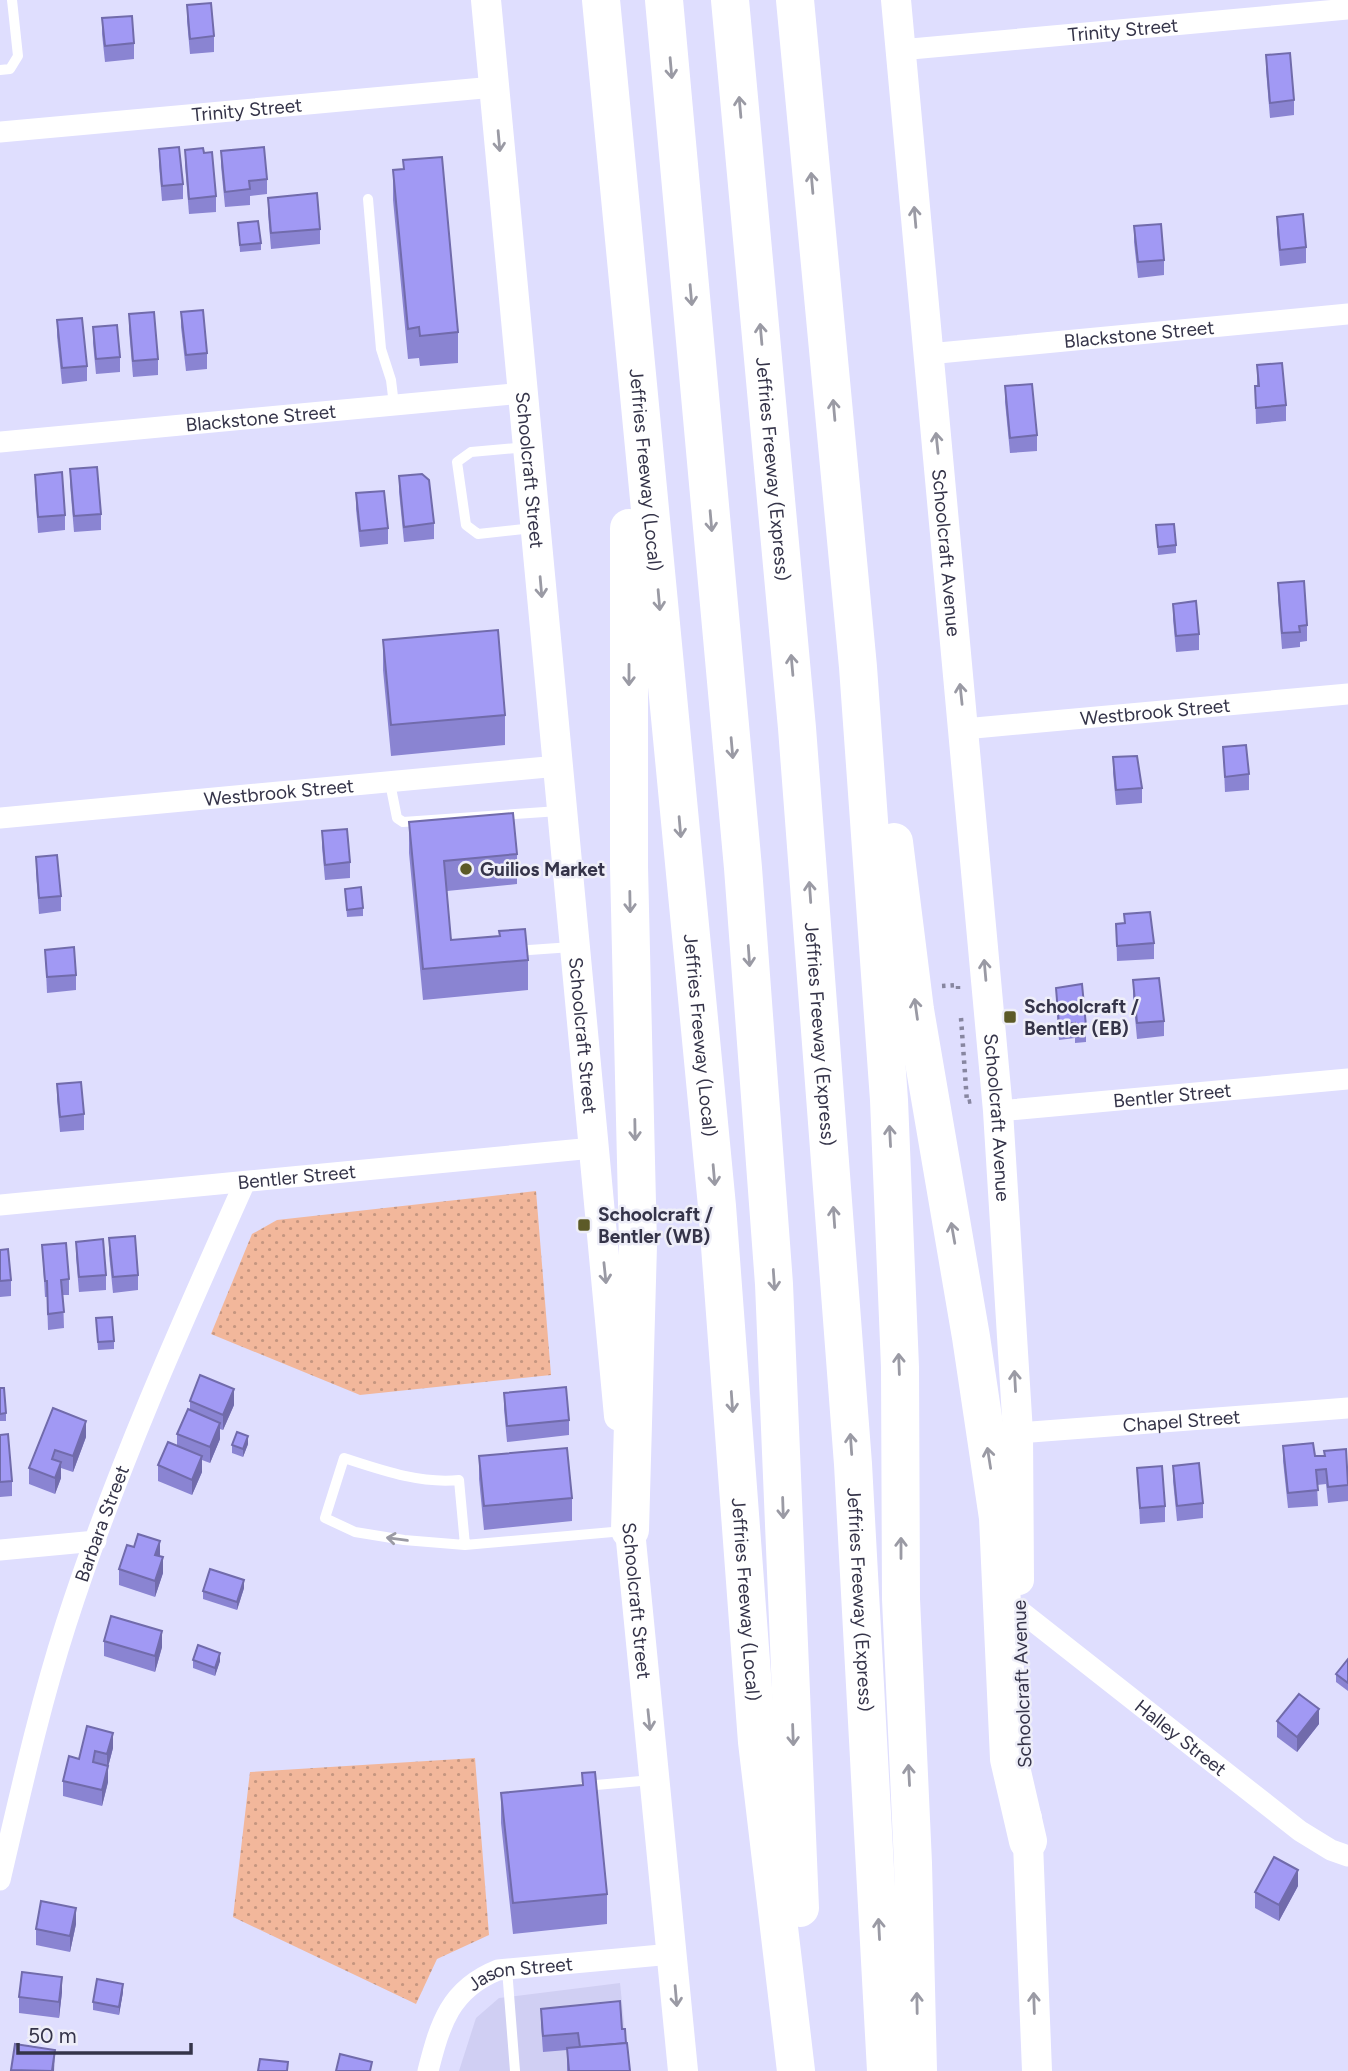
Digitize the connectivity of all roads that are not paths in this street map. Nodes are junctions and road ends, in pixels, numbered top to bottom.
1 (12, 0) edge
2 (486, 0) edge
3 (664, 0) edge
4 (730, 0) edge
5 (795, 0) edge
6 (896, 0) edge
7 (1348, 9) edge
8 (602, 10) edge
9 (900, 50) junction
10 (0, 70) edge
11 (494, 87) junction
12 (0, 132) edge
13 (368, 199) dead end
14 (1348, 314) edge
15 (928, 354) junction
16 (523, 393) junction
17 (394, 405) junction
18 (0, 442) edge
19 (528, 447) junction
20 (840, 478) junction
21 (535, 528) junction
22 (1348, 694) edge
23 (964, 729) junction
24 (558, 766) junction
25 (390, 783) junction
26 (562, 810) junction
27 (0, 818) edge
28 (575, 947) junction
29 (506, 951) edge
30 (1348, 1079) edge
31 (998, 1111) junction
32 (593, 1148) junction
33 (245, 1182) junction
34 (0, 1205) edge
35 (1348, 1408) edge
36 (1018, 1433) junction
37 (631, 1531) junction
38 (96, 1541) junction
39 (465, 1545) junction
40 (0, 1550) edge
41 (1019, 1610) junction
42 (655, 1780) junction
43 (579, 1786) edge
44 (1028, 1841) junction
45 (1348, 1856) edge
46 (0, 1880) edge
47 (672, 1954) junction
48 (507, 1969) junction
49 (428, 2071) edge
50 (515, 2071) edge
51 (683, 2071) edge
52 (796, 2071) edge
53 (807, 2071) edge
54 (887, 2071) edge
55 (918, 2071) edge
56 (1037, 2071) edge

1 - 10 lane
2 - 11 main road, Schoolcraft Street
3 -> 53 highway
54 -> 4 highway, Jeffries Freeway (Express)
20 -> 5 highway
6 - 9 main road, Schoolcraft Avenue
7 - 9 street, Trinity Street
8 -> 37 highway
8 -> 52 highway, Jeffries Freeway (Local)
15 -> 9 main road, Schoolcraft Avenue
11 - 12 street, Trinity Street
11 -> 16 main road, Schoolcraft Street
13 - 17 lane
14 - 15 street, Blackstone Street
23 -> 15 main road, Schoolcraft Avenue
16 - 17 street, Blackstone Street
16 - 19 main road, Schoolcraft Street
17 - 18 street, Blackstone Street
19 - 21 main road, Schoolcraft Street
19 - 21 lane
44 -> 20 highway
55 -> 20 highway
21 -> 24 main road, Schoolcraft Street
22 - 23 street, Westbrook Street
31 -> 23 main road, Schoolcraft Avenue
24 - 25 street, Westbrook Street
24 - 26 main road, Schoolcraft Street
25 - 26 lane
25 - 27 street, Westbrook Street
26 - 28 main road, Schoolcraft Street
28 - 29 lane
28 - 32 main road, Schoolcraft Street
30 - 31 street, Bentler Street
36 -> 31 main road, Schoolcraft Avenue
32 - 33 street, Bentler Street
32 -> 37 main road, Schoolcraft Street
33 - 34 street, Bentler Street
33 - 38 street, Barbara Street
35 - 36 street, Chapel Street
36 - 41 main road, Schoolcraft Avenue
37 - 39 lane
37 -> 42 main road, Schoolcraft Street
38 - 40 street
38 - 46 street, Barbara Street
39 -> 39 lane
41 - 44 main road, Schoolcraft Avenue
41 - 45 street, Halley Street
42 - 43 lane
42 - 47 main road, Schoolcraft Street
56 -> 44 main road, Schoolcraft Avenue
47 - 48 street, Jason Street
47 -> 51 main road, Schoolcraft Street
48 - 49 street, Jason Street
48 - 50 lane

